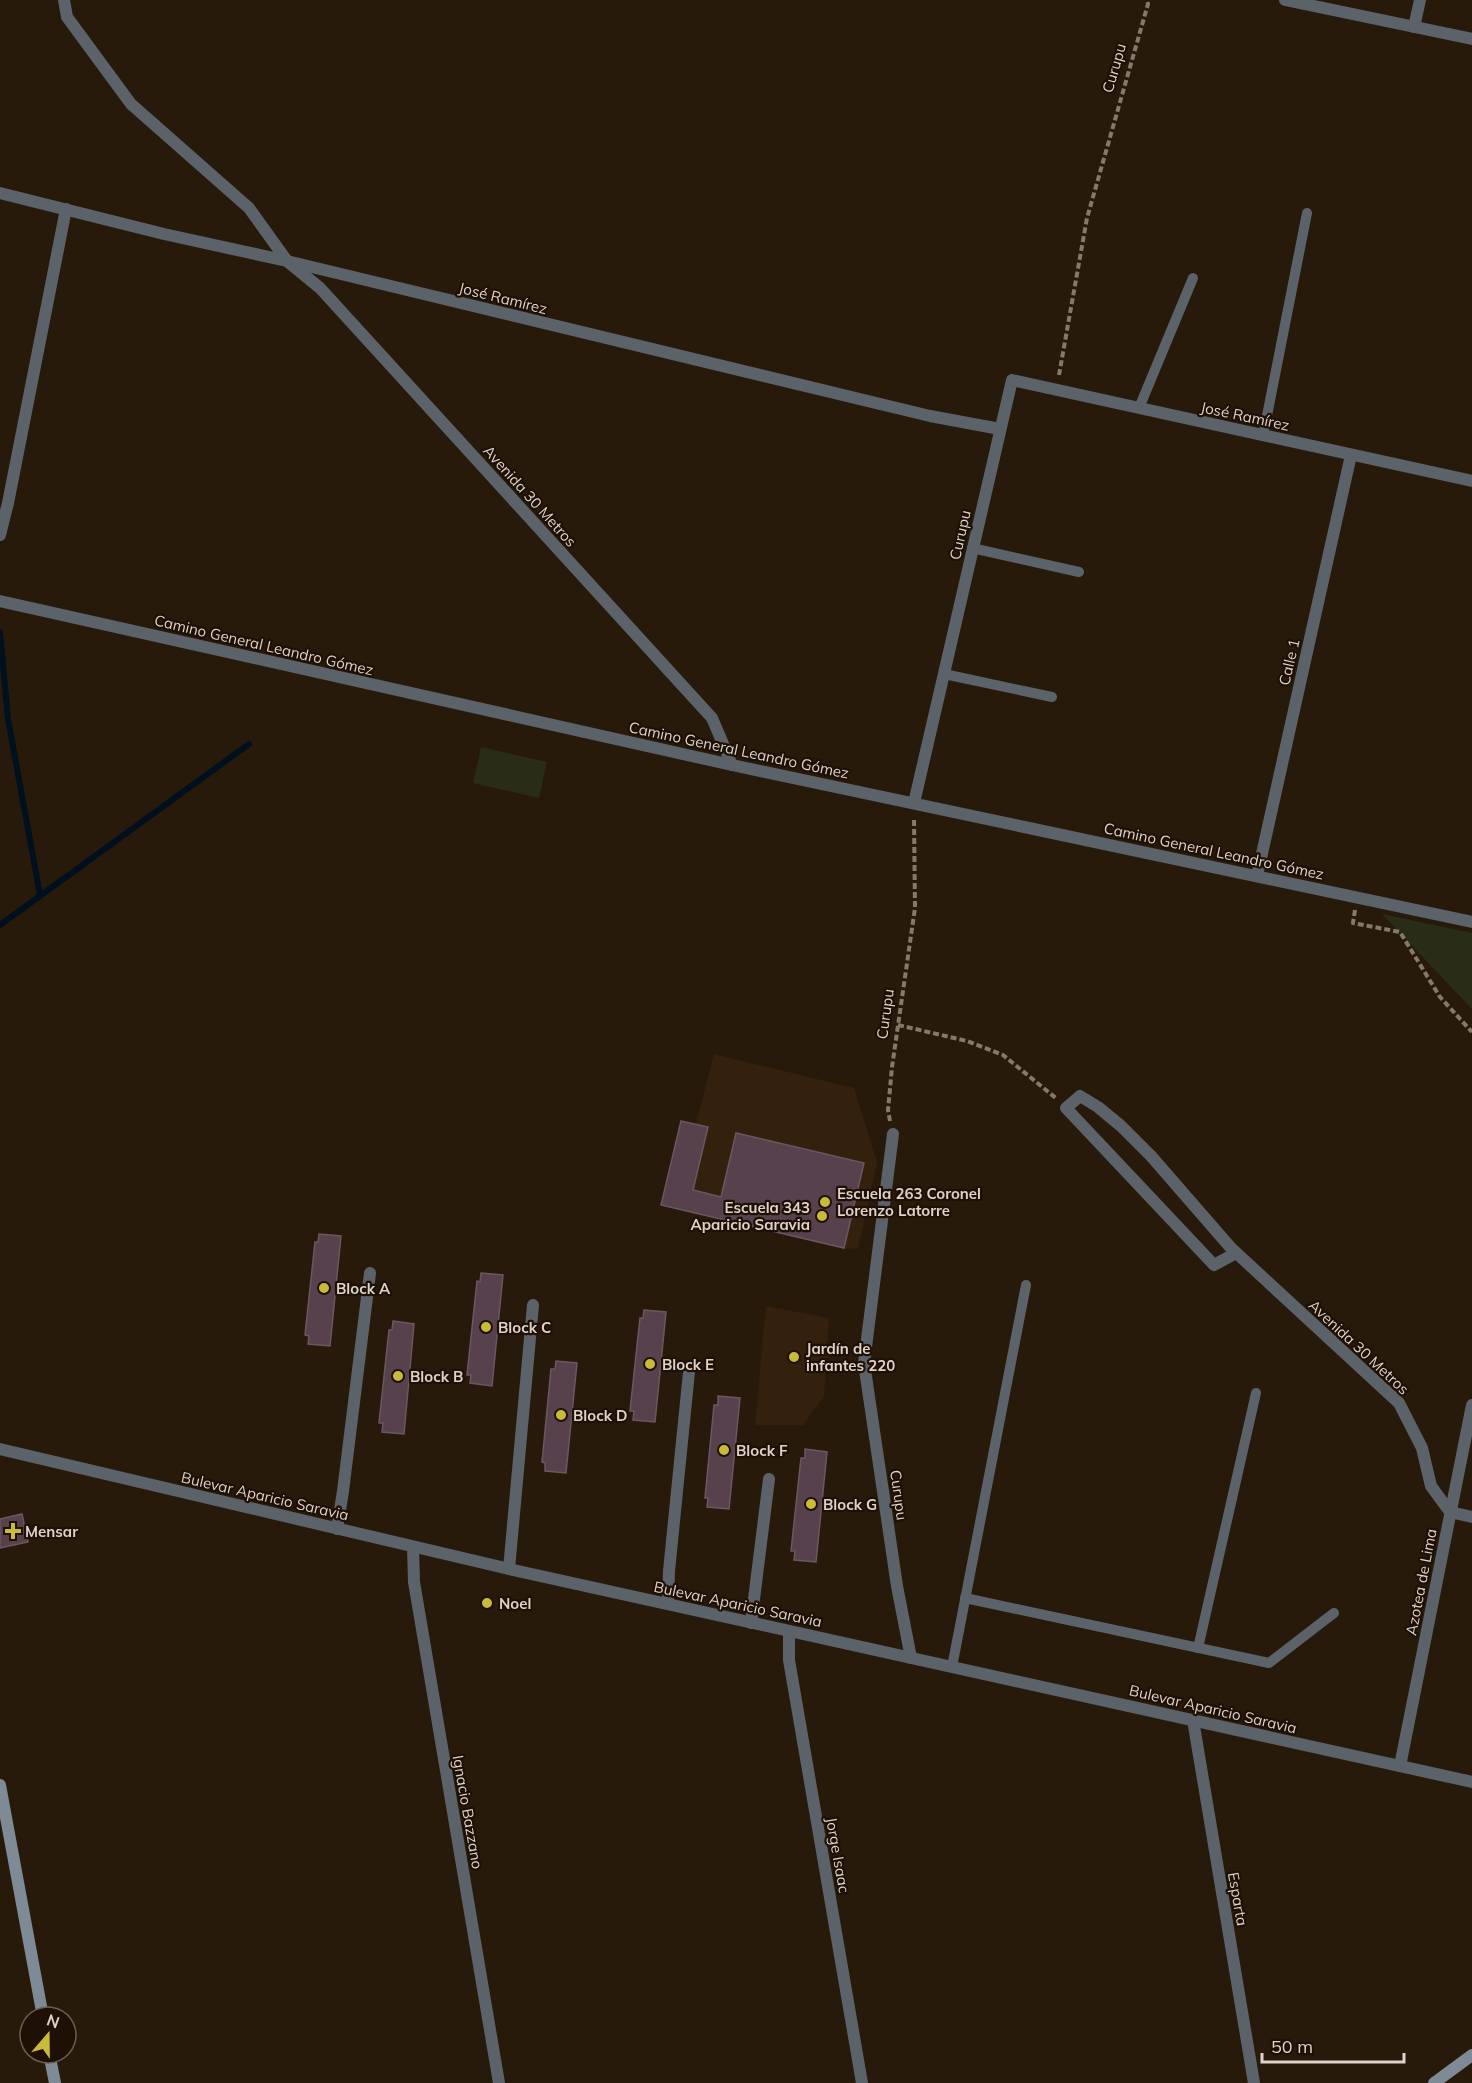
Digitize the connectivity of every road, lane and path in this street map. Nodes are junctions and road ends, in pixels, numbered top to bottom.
1 (64, 0) edge
2 (1147, 0) edge
3 (1285, 0) edge
4 (1420, 0) edge
5 (1414, 27) junction
6 (1472, 39) edge
7 (0, 194) edge
8 (66, 209) junction
9 (1307, 213) dead end
10 (286, 261) junction
11 (1193, 278) dead end
12 (1012, 380) joint
13 (1056, 390) junction
14 (1139, 408) junction
15 (1000, 429) junction
16 (1263, 436) junction
17 (1351, 455) junction
18 (1472, 481) edge
19 (0, 535) edge
20 (972, 548) junction
21 (1079, 572) dead end
22 (0, 601) edge
23 (944, 674) junction
24 (1052, 698) dead end
25 (732, 765) junction
26 (914, 803) junction
27 (1257, 876) junction
28 (1356, 897) junction
29 (1472, 922) edge
30 (898, 1025) junction
31 (1472, 1032) edge
32 (1066, 1108) junction
33 (893, 1134) joint
34 (1236, 1253) junction
35 (370, 1273) dead end
36 (1026, 1285) dead end
37 (533, 1305) dead end
38 (689, 1372) dead end
39 (1256, 1393) dead end
40 (1472, 1405) edge
41 (0, 1449) edge
42 (769, 1479) dead end
43 (1450, 1512) junction
44 (1472, 1517) edge
45 (337, 1529) junction
46 (413, 1546) junction
47 (509, 1569) junction
48 (965, 1598) junction
49 (668, 1604) junction
50 (1334, 1613) dead end
51 (751, 1623) junction
52 (789, 1631) junction
53 (1198, 1648) junction
54 (911, 1658) junction
55 (952, 1667) junction
56 (1192, 1720) junction
57 (1400, 1766) junction
58 (1472, 1782) edge
59 (0, 1785) edge
60 (41, 2005) edge
61 (1472, 2055) edge
62 (51, 2065) edge
63 (55, 2083) edge
64 (499, 2083) edge
65 (862, 2083) edge
66 (1254, 2083) edge
67 (1434, 2083) edge

1 - 10 street
2 - 13 path, Curupu
3 - 5 street
4 - 5 street
5 - 6 street
7 - 8 street, José Ramírez
8 - 10 street, José Ramírez
8 - 19 street
9 - 16 lane
10 - 15 street, José Ramírez
10 - 25 street, Avenida 30 Metros
11 - 14 lane
12 - 13 street, José Ramírez
12 - 15 street, Curupu
13 - 14 street, José Ramírez
14 - 16 street, José Ramírez
15 - 20 street, Curupu
16 - 17 street, José Ramírez
17 - 18 street, José Ramírez
17 - 27 street, Calle 1
20 - 21 lane
20 - 23 street, Curupu
22 - 25 street, Camino General Leandro Gómez
23 - 24 lane
23 - 26 street, Curupu
25 - 26 street, Camino General Leandro Gómez
26 - 27 street, Camino General Leandro Gómez
26 - 30 path, Curupu
27 - 28 street, Camino General Leandro Gómez
28 - 29 street, Camino General Leandro Gómez
28 - 31 path
30 - 32 path
30 - 33 path, Curupu
32 - 34 street, Avenida 30 Metros
32 - 34 street
33 - 54 street, Curupu
34 - 43 street, Avenida 30 Metros
35 - 45 street
36 - 48 lane
37 - 47 street
38 - 49 street
39 - 53 lane
40 - 43 street, Azotea de Lima
41 - 45 street, Bulevar Aparicio Saravia
42 - 51 street
43 - 44 street
43 - 57 street, Azotea de Lima
45 - 46 street, Bulevar Aparicio Saravia
46 - 47 street, Bulevar Aparicio Saravia
46 - 64 street, Ignacio Bazzano
47 - 49 street, Bulevar Aparicio Saravia
48 - 53 lane
48 - 55 lane
49 - 51 street, Bulevar Aparicio Saravia
50 - 53 lane
51 - 52 street, Bulevar Aparicio Saravia
52 - 54 street, Bulevar Aparicio Saravia
52 - 65 street, Jorge Isaac
54 - 55 street, Bulevar Aparicio Saravia
55 - 56 street, Bulevar Aparicio Saravia
56 - 57 street, Bulevar Aparicio Saravia
56 - 66 street, Esparta
57 - 58 street, Bulevar Aparicio Saravia
59 - 60 main road
61 - 67 main road
62 - 63 main road

